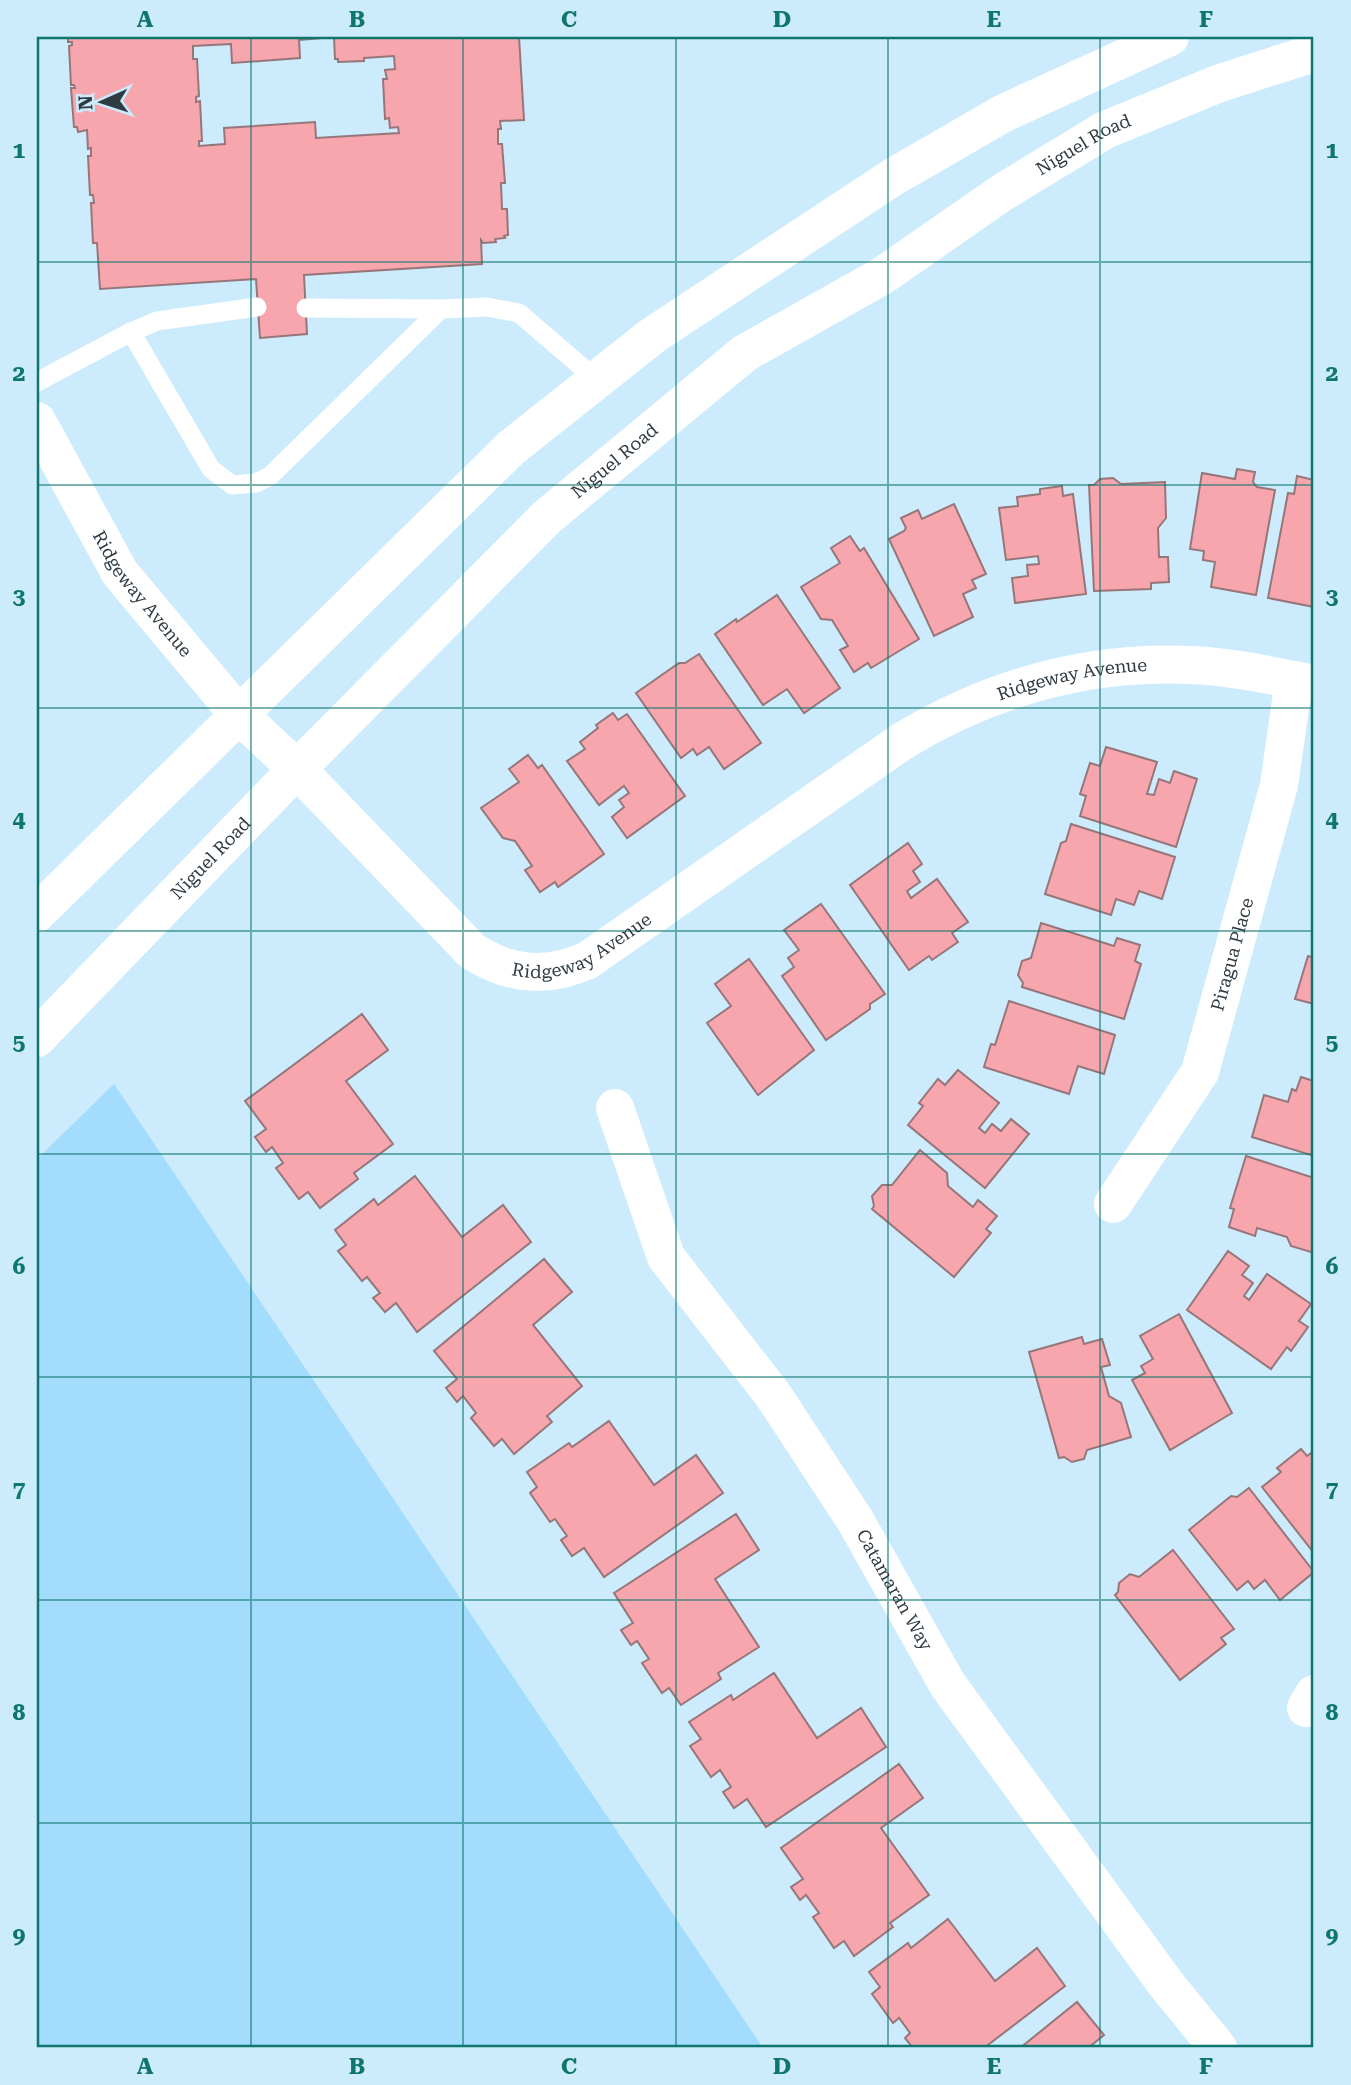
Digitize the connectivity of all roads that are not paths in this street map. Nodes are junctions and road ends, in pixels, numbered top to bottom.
1 (1170, 37) edge
2 (1314, 53) edge
3 (257, 307) dead end
4 (306, 308) dead end
5 (441, 309) junction
6 (131, 332) junction
7 (597, 380) junction
8 (37, 382) edge
9 (37, 421) edge
10 (1304, 682) edge
11 (238, 714) junction
12 (297, 769) junction
13 (37, 913) edge
14 (37, 1038) edge
15 (615, 1108) dead end
16 (1113, 1204) dead end
17 (1218, 2048) edge

1 - 7 street
2 - 12 street, Niguel Road
3 - 6 lane
4 - 5 lane
5 - 6 lane
5 - 7 lane
6 - 8 lane
7 - 11 street
9 - 11 street, Ridgeway Avenue
10 - 12 street, Ridgeway Avenue
10 - 16 street, Piragua Place
11 - 12 street, Ridgeway Avenue
11 - 13 street
12 - 14 street, Niguel Road
15 - 17 street, Catamaran Way

